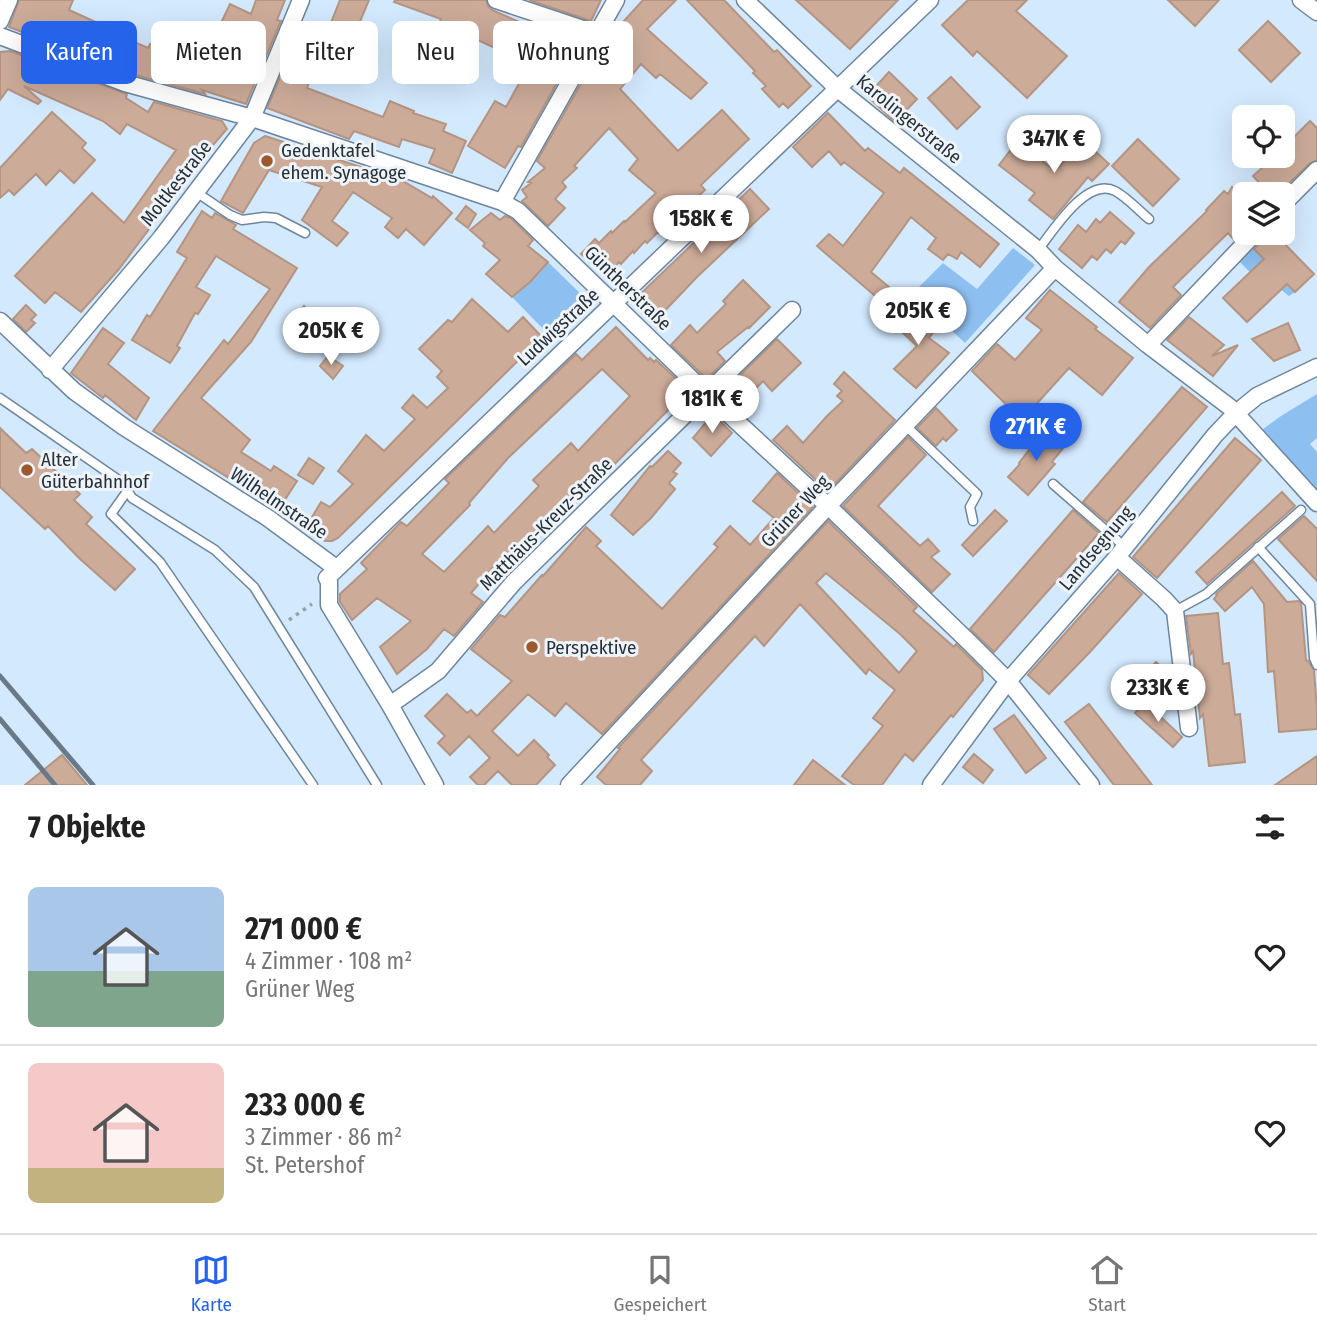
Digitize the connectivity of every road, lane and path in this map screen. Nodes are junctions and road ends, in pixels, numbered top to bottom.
1 (9, 0) edge
2 (301, 0) edge
3 (496, 0) edge
4 (617, 0) edge
5 (745, 0) edge
6 (930, 0) edge
7 (1301, 0) edge
8 (1316, 10) edge
9 (0, 21) edge
10 (559, 21) edge
11 (605, 21) edge
12 (0, 36) edge
13 (569, 84) edge
14 (838, 89) junction
15 (252, 118) junction
16 (1317, 170) edge
17 (196, 192) junction
18 (1295, 192) edge
19 (502, 202) junction
20 (1149, 219) dead end
21 (305, 233) dead end
22 (1244, 245) edge
23 (1038, 250) junction
24 (1055, 268) junction
25 (615, 303) junction
26 (792, 310) dead end
27 (0, 321) edge
28 (1149, 345) junction
29 (1317, 367) edge
30 (50, 370) junction
31 (707, 394) junction
32 (0, 398) edge
33 (1235, 414) junction
34 (905, 425) junction
35 (1053, 484) dead end
36 (128, 490) junction
37 (1317, 503) edge
38 (828, 506) junction
39 (1301, 510) dead end
40 (973, 521) dead end
41 (1258, 547) junction
42 (1121, 552) junction
43 (336, 568) junction
44 (318, 600) dead end
45 (1175, 611) junction
46 (296, 615) dead end
47 (1317, 665) edge
48 (1008, 681) junction
49 (390, 705) junction
50 (1189, 727) dead end
51 (313, 785) edge
52 (377, 785) edge
53 (435, 785) edge
54 (569, 785) edge
55 (931, 785) edge
56 (1091, 785) edge

1 - 9 street
2 - 15 street, Moltkestraße
3 - 10 street
4 - 11 street
5 - 14 street, Karolingerstraße
6 - 14 street, Ludwigstraße
7 - 8 street
12 - 15 street, Güntherstraße
13 - 19 street
14 - 23 street, Karolingerstraße
14 - 25 street, Ludwigstraße
15 - 17 street, Moltkestraße
15 - 19 street, Güntherstraße
16 - 18 street
17 - 21 lane
17 - 30 street, Moltkestraße
19 - 25 street, Güntherstraße
20 - 23 lane
22 - 28 street
23 - 24 street, Karolingerstraße
24 - 28 street, Karolingerstraße
24 - 34 street, Grüner Weg
25 - 31 street, Güntherstraße
25 - 43 street, Ludwigstraße
26 - 31 street, Matthäus-Kreuz-Straße
27 - 30 street, Wilhelmstraße
28 - 33 street, Karolingerstraße
29 - 33 street, Landsegnung
30 - 43 street, Wilhelmstraße
31 - 38 street, Güntherstraße
31 - 49 street, Matthäus-Kreuz-Straße
32 - 36 lane
33 - 37 street, Karolingerstraße
33 - 42 street, Landsegnung
34 - 38 street, Grüner Weg
34 - 40 lane
35 - 42 lane
36 - 51 lane
36 - 52 lane
38 - 48 street, Güntherstraße
38 - 54 street, Grüner Weg
39 - 41 lane
41 - 45 lane
41 - 47 lane
42 - 45 street
42 - 48 street, Landsegnung
43 - 49 street
44 - 46 path
45 - 50 street
48 - 55 street, Landsegnung
48 - 56 street, Güntherstraße
49 - 53 street

